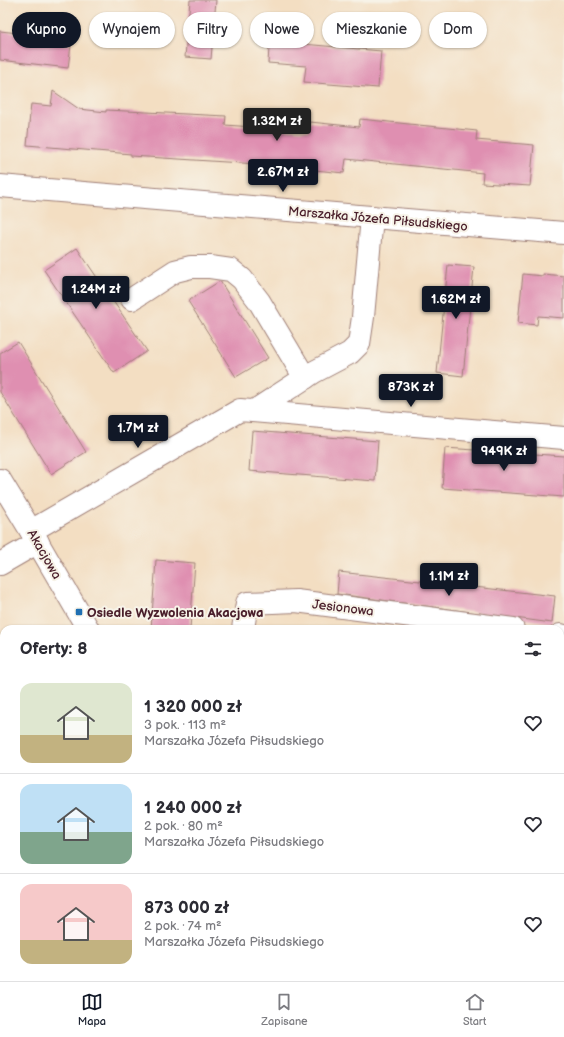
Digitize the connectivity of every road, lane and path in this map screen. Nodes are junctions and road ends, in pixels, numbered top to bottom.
1 (0, 186) edge
2 (372, 217) junction
3 (564, 233) edge
4 (132, 299) dead end
5 (304, 378) junction
6 (254, 411) junction
7 (564, 438) edge
8 (0, 480) edge
9 (35, 536) junction
10 (0, 564) edge
11 (86, 625) edge
12 (244, 625) edge
13 (482, 625) edge

1 - 2 street, Marszałka Józefa Piłsudskiego
2 - 3 street, Marszałka Józefa Piłsudskiego
2 - 5 street
4 - 5 street
5 - 6 street
6 - 7 street
6 - 9 street
8 - 9 street, Akacjowa
9 - 10 street
9 - 11 street, Akacjowa
12 - 13 street, Jesionowa

